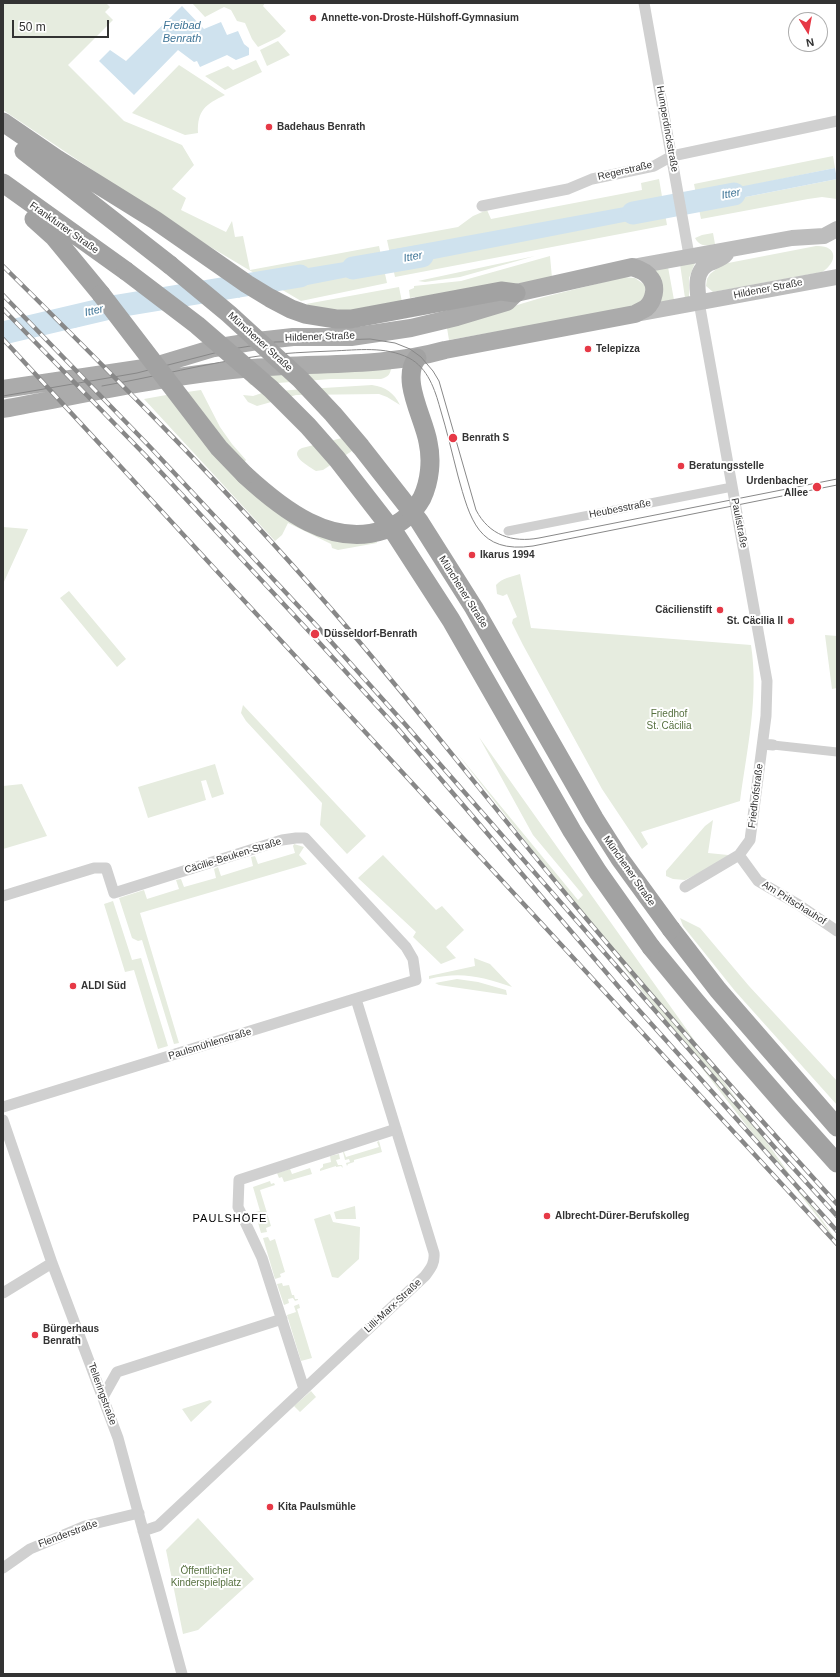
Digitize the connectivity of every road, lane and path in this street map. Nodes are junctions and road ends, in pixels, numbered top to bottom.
1 (644, 3) edge
2 (837, 121) edge
3 (3, 122) edge
4 (3, 134) edge
5 (672, 156) junction
6 (3, 183) edge
7 (28, 202) junction
8 (482, 206) dead end
9 (833, 235) edge
10 (729, 250) junction
11 (689, 256) junction
12 (632, 266) junction
13 (836, 275) edge
14 (516, 294) junction
15 (699, 302) junction
16 (635, 314) junction
17 (446, 320) junction
18 (445, 350) junction
19 (417, 358) junction
20 (3, 389) edge
21 (3, 409) edge
22 (732, 487) junction
23 (508, 531) dead end
24 (768, 745) junction
25 (837, 752) edge
26 (739, 855) junction
27 (685, 886) dead end
28 (3, 896) edge
29 (837, 931) edge
30 (416, 980) joint
31 (356, 999) junction
32 (3, 1107) edge
33 (3, 1120) edge
34 (837, 1127) edge
35 (396, 1129) junction
36 (837, 1163) edge
37 (52, 1263) junction
38 (3, 1294) edge
39 (282, 1319) junction
40 (304, 1389) junction
41 (103, 1397) junction
42 (139, 1513) junction
43 (144, 1531) junction
44 (3, 1568) edge
45 (182, 1674) edge

1 - 5 street, Humperdinckstraße
2 - 5 street, Regerstraße
3 - 14 highway
4 - 34 highway, Münchener Straße, bridge
5 - 8 street, Regerstraße
5 - 11 street, Humperdinckstraße
6 - 7 highway, Frankfurter Straße
7 - 19 highway, bridge
7 - 36 highway, Frankfurter Straße, bridge
9 - 10 main road, Hildener Straße
10 - 11 main road, Hildener Straße
10 - 15 main road, Hildener Straße
11 - 12 main road, Hildener Straße
12 - 14 main road, Hildener Straße
12 - 16 main road, Hildener Straße
13 - 15 main road, Hildener Straße
14 - 17 main road, Hildener Straße
15 - 16 main road, Hildener Straße
15 - 22 street, Paulistraße
16 - 18 main road, Hildener Straße
17 - 18 main road
17 - 20 main road, Hildener Straße
18 - 19 main road, Hildener Straße
19 - 21 main road, Hildener Straße
22 - 23 street, Heubesstraße
22 - 24 street, Paulistraße
24 - 25 street
24 - 26 street, Friedhofstraße
26 - 27 street, Friedhofstraße
26 - 29 street, Am Pritschauhof
28 - 30 street, Cäcilie-Beuken-Straße
30 - 31 street, Paulsmühlenstraße
31 - 32 street, Paulsmühlenstraße
31 - 35 street, Lilli-Marx-Straße
33 - 37 street, Telleringstraße
35 - 39 street
35 - 40 street, Lilli-Marx-Straße
37 - 38 street
37 - 41 street, Telleringstraße
39 - 40 street
39 - 41 street
40 - 43 street, Lilli-Marx-Straße
41 - 42 street, Telleringstraße
42 - 43 street, Telleringstraße
42 - 44 street, Flenderstraße
43 - 45 street, Telleringstraße

